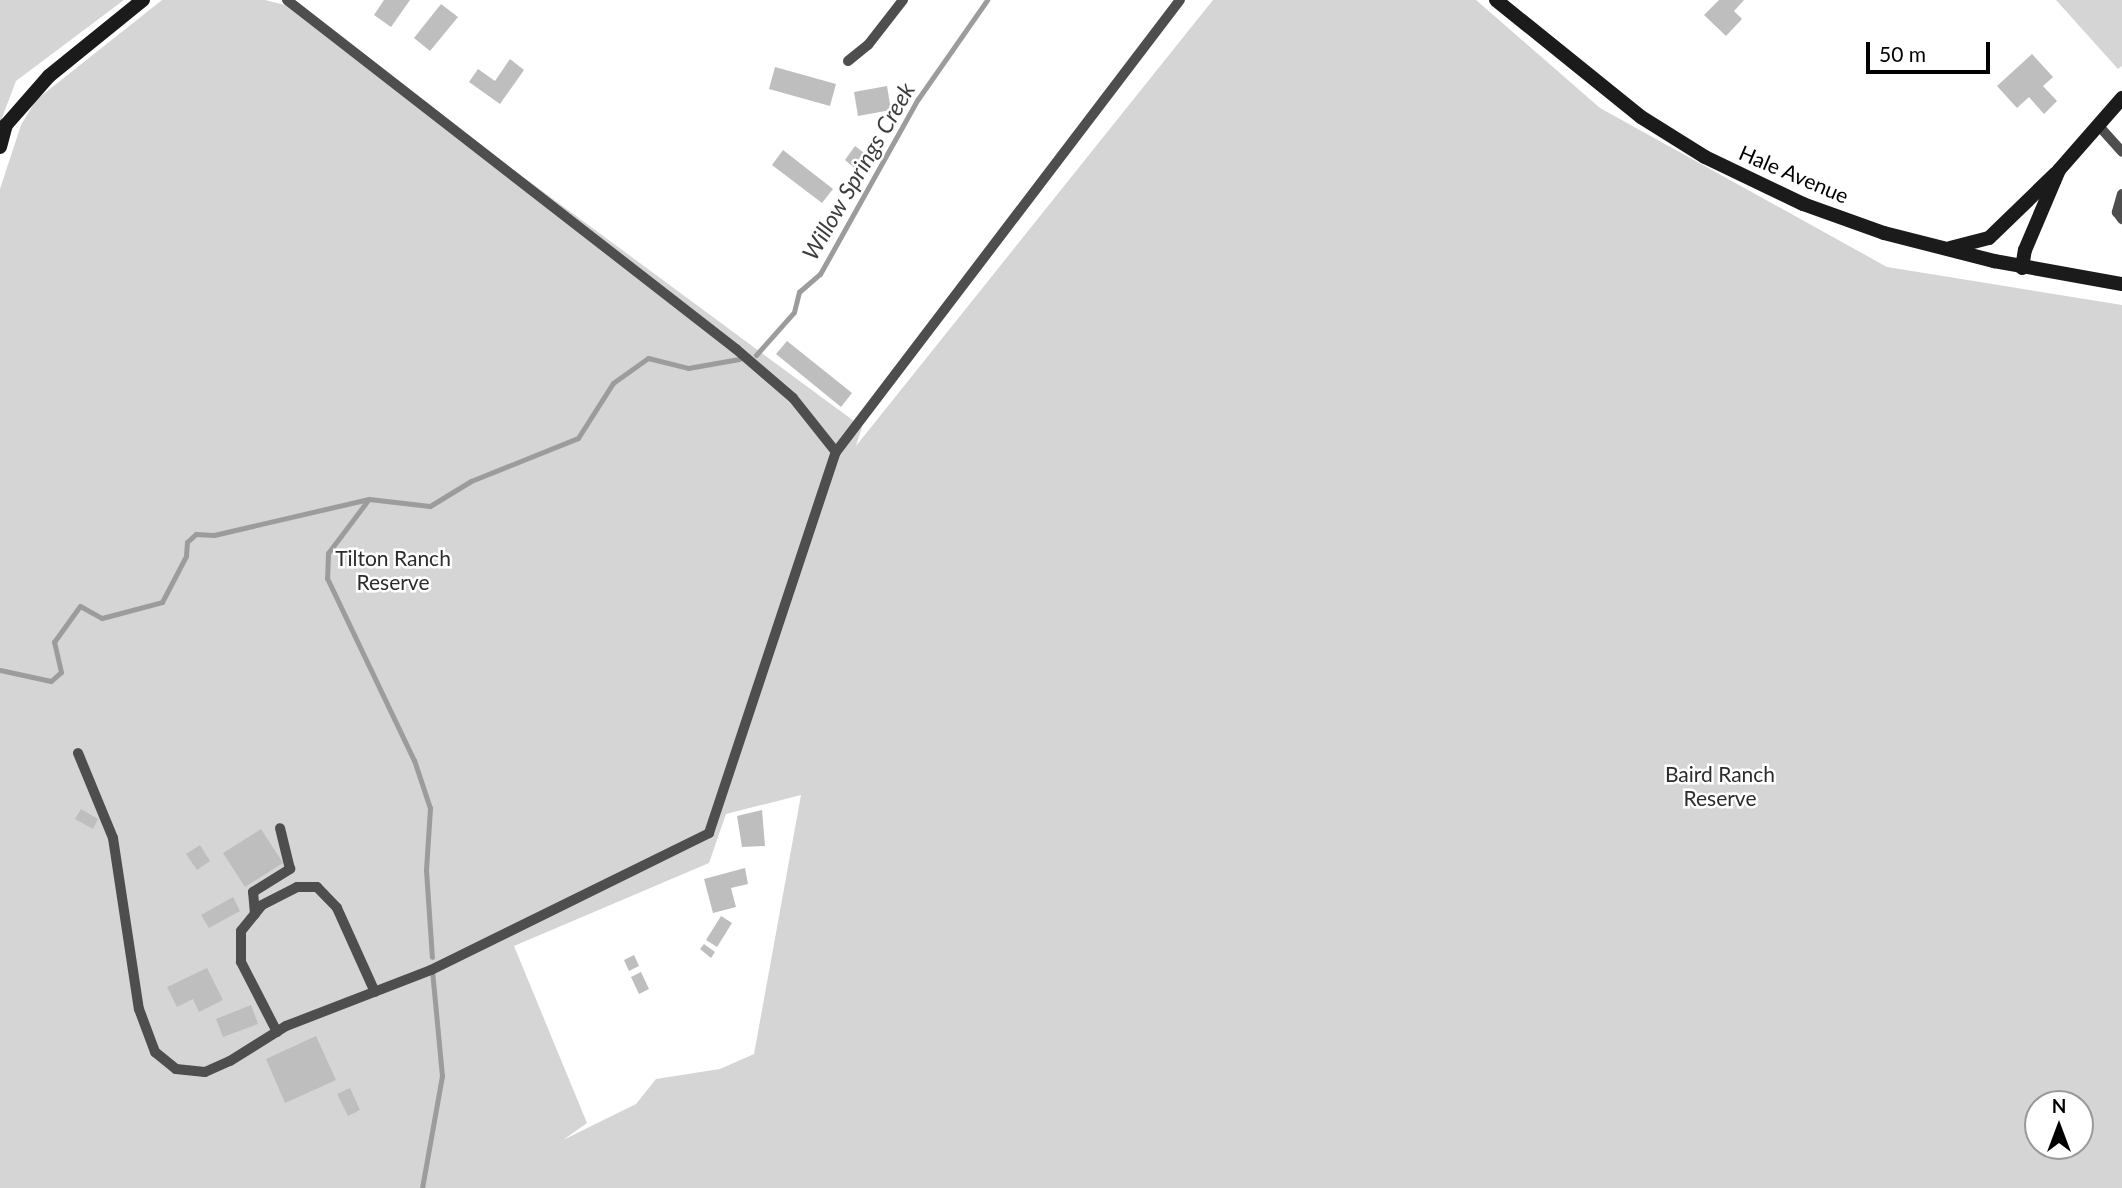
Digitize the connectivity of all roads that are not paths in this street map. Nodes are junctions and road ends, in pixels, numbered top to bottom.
1 (143, 0) edge
2 (287, 0) edge
3 (903, 0) edge
4 (1180, 0) edge
5 (1496, 0) edge
6 (848, 61) dead end
7 (2122, 98) edge
8 (2098, 125) junction
9 (0, 147) edge
10 (2122, 152) edge
11 (2059, 170) junction
12 (2122, 194) edge
13 (2122, 219) edge
14 (1946, 249) junction
15 (2022, 268) junction
16 (2122, 284) edge
17 (836, 452) junction
18 (78, 753) dead end
19 (280, 828) dead end
20 (255, 914) junction
21 (375, 992) junction
22 (277, 1031) junction

1 - 9 main road
2 - 17 lane
3 - 6 lane
4 - 17 lane
5 - 14 main road, Hale Avenue
7 - 8 main road
8 - 10 lane
8 - 11 main road
11 - 14 main road
11 - 15 main road
12 - 13 lane
14 - 15 main road, Hale Avenue
15 - 16 main road, Hale Avenue
17 - 21 lane
18 - 22 lane
19 - 20 lane
20 - 21 lane
20 - 22 lane
21 - 22 lane

